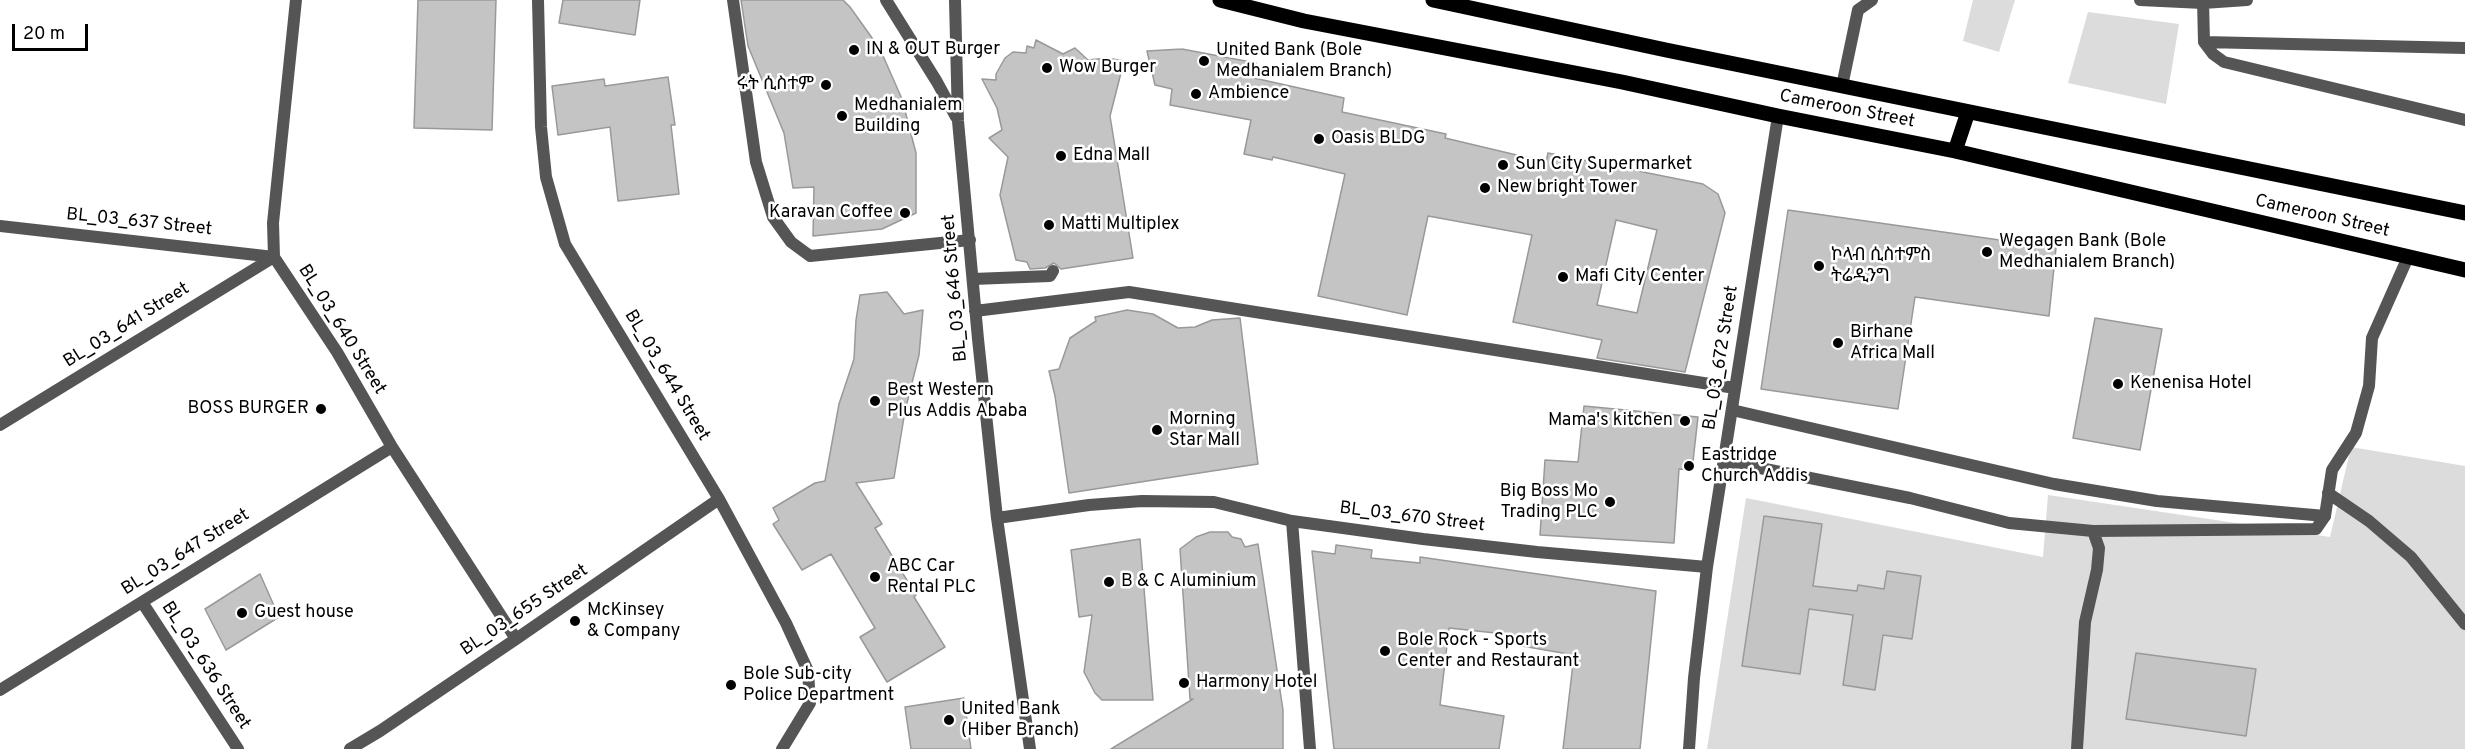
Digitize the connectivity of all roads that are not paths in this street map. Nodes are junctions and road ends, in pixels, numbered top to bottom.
1 (296, 0) edge
2 (538, 0) edge
3 (733, 0) edge
4 (886, 0) edge
5 (955, 0) edge
6 (1220, 0) edge
7 (1432, 0) edge
8 (1872, 0) edge
9 (2140, 0) edge
10 (2247, 0) edge
11 (2203, 2) edge
12 (2204, 42) junction
13 (2465, 48) edge
14 (1842, 86) junction
15 (1968, 112) junction
16 (1778, 116) junction
17 (2465, 120) edge
18 (958, 121) junction
19 (1955, 152) junction
20 (2465, 213) edge
21 (0, 226) edge
22 (970, 240) junction
23 (274, 256) junction
24 (2408, 257) junction
25 (2465, 270) edge
26 (1053, 271) dead end
27 (973, 279) junction
28 (975, 310) junction
29 (1735, 388) junction
30 (1732, 410) junction
31 (0, 425) edge
32 (392, 447) junction
33 (1725, 460) junction
34 (2328, 493) junction
35 (720, 499) junction
36 (2325, 516) junction
37 (997, 518) junction
38 (1292, 521) junction
39 (2093, 531) junction
40 (1707, 567) junction
41 (142, 602) junction
42 (2465, 624) edge
43 (516, 639) junction
44 (0, 690) edge
45 (238, 749) edge
46 (350, 749) edge
47 (782, 749) edge
48 (1030, 749) edge
49 (1310, 749) edge
50 (1689, 749) edge
51 (2077, 749) edge

1 - 23 street, BL_03_640 Street
2 - 35 street, BL_03_644 Street
3 - 22 street
4 - 18 street
5 - 18 street, BL_03_646 Street
6 - 16 main road, Cameroon Street
7 - 14 main road, Cameroon Street
8 - 14 street
9 - 11 street
10 - 11 street
11 - 12 street
12 - 13 street
12 - 17 street
14 - 15 main road, Cameroon Street
15 - 19 main road
15 - 20 main road, Cameroon Street
16 - 19 main road, Cameroon Street
16 - 29 street, BL_03_672 Street
18 - 22 street, BL_03_646 Street
19 - 24 main road, Cameroon Street
21 - 23 street, BL_03_637 Street
22 - 27 street, BL_03_646 Street
23 - 31 street, BL_03_641 Street
23 - 32 street, BL_03_640 Street
24 - 25 main road, Cameroon Street
24 - 34 street
26 - 27 street
27 - 28 street, BL_03_646 Street
28 - 29 street
28 - 37 street, BL_03_646 Street
29 - 30 street, BL_03_672 Street
30 - 33 street, BL_03_672 Street
30 - 36 street
32 - 41 street, BL_03_647 Street
32 - 43 street, BL_03_640 Street
33 - 39 street
33 - 40 street, BL_03_672 Street
34 - 36 street
34 - 42 street
35 - 43 street, BL_03_655 Street
35 - 47 street, BL_03_644 Street
36 - 39 street
37 - 38 street, BL_03_670 Street
37 - 48 street, BL_03_646 Street
38 - 40 street, BL_03_670 Street
38 - 49 street
39 - 51 street
40 - 50 street, BL_03_672 Street
41 - 44 street, BL_03_647 Street
41 - 45 street, BL_03_636 Street
43 - 46 street, BL_03_655 Street

